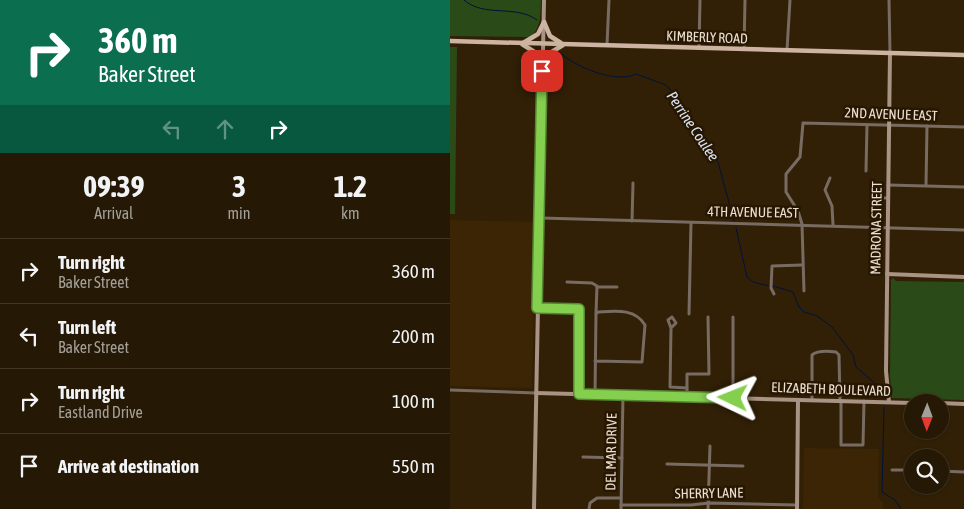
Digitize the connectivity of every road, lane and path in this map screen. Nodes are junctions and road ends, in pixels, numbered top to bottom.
1 (544, 0) edge
2 (609, 0) edge
3 (700, 0) edge
4 (745, 0) edge
5 (790, 0) edge
6 (889, 0) edge
7 (544, 22) junction
8 (450, 41) edge
9 (521, 44) junction
10 (543, 44) junction
11 (564, 44) junction
12 (607, 45) junction
13 (699, 48) junction
14 (744, 49) junction
15 (787, 50) junction
16 (890, 53) junction
17 (964, 55) edge
18 (542, 67) junction
19 (867, 124) junction
20 (889, 125) junction
21 (927, 126) junction
22 (964, 127) edge
23 (866, 171) dead end
24 (830, 178) dead end
25 (633, 184) dead end
26 (888, 185) junction
27 (926, 186) junction
28 (964, 187) edge
29 (873, 198) dead end
30 (888, 198) junction
31 (541, 218) junction
32 (632, 221) junction
33 (691, 223) junction
34 (802, 224) junction
35 (833, 225) junction
36 (888, 228) junction
37 (964, 230) edge
38 (802, 266) junction
39 (887, 274) junction
40 (964, 277) edge
41 (567, 282) dead end
42 (597, 287) junction
43 (617, 287) dead end
44 (804, 291) dead end
45 (774, 294) dead end
46 (537, 308) junction
47 (596, 314) junction
48 (689, 314) dead end
49 (708, 317) dead end
50 (734, 317) dead end
51 (671, 328) dead end
52 (595, 361) junction
53 (688, 388) junction
54 (450, 390) edge
55 (536, 393) junction
56 (579, 394) junction
57 (595, 395) junction
58 (623, 395) junction
59 (688, 397) junction
60 (733, 398) junction
61 (798, 400) junction
62 (812, 400) junction
63 (840, 401) junction
64 (864, 401) junction
65 (889, 402) junction
66 (904, 402) edge
67 (949, 403) edge
68 (964, 404) edge
69 (710, 446) dead end
70 (584, 457) dead end
71 (622, 458) junction
72 (666, 464) dead end
73 (709, 465) junction
74 (743, 466) dead end
75 (892, 470) dead end
76 (904, 470) edge
77 (949, 471) edge
78 (964, 472) edge
79 (621, 498) junction
80 (709, 502) junction
81 (757, 504) junction
82 (621, 507) edge
83 (797, 507) edge
84 (534, 509) edge
85 (589, 509) edge
86 (708, 509) edge
87 (757, 509) edge

1 - 7 street
2 - 12 street
3 - 13 street
4 - 14 street
5 - 15 street
6 - 16 street
7 - 9 main road
7 - 10 street
7 - 11 main road
8 - 9 main road, KIMBERLY ROAD
9 - 10 main road, KIMBERLY ROAD
9 - 18 main road
10 - 11 main road, KIMBERLY ROAD
10 - 18 street
11 - 12 main road, KIMBERLY ROAD
11 - 18 main road
12 - 13 main road, KIMBERLY ROAD
13 - 14 main road, KIMBERLY ROAD
14 - 15 main road, KIMBERLY ROAD
15 - 16 main road, KIMBERLY ROAD
16 - 17 main road, KIMBERLY ROAD
16 - 20 street, MADRONA STREET
18 - 31 street
19 - 20 street, 2ND AVENUE EAST
19 - 23 street
19 - 34 street, 2ND AVENUE EAST
20 - 21 street, 2ND AVENUE EAST
20 - 26 street, MADRONA STREET
21 - 22 street, 2ND AVENUE EAST
21 - 27 street
24 - 35 street
25 - 32 street
26 - 27 street
26 - 30 street, MADRONA STREET
27 - 28 street
29 - 30 street
30 - 36 street, MADRONA STREET
31 - 32 street, 4TH AVENUE EAST
31 - 46 street
32 - 33 street, 4TH AVENUE EAST
33 - 34 street, 4TH AVENUE EAST
33 - 48 street
34 - 35 street, 4TH AVENUE EAST
34 - 38 street
35 - 36 street, 4TH AVENUE EAST
36 - 37 street, 4TH AVENUE EAST
36 - 39 street, MADRONA STREET
38 - 44 street
38 - 45 street
39 - 40 street
39 - 65 street, MADRONA STREET
41 - 42 street
42 - 43 street
42 - 47 street
46 - 55 street
46 - 56 street
47 - 52 street
47 - 52 street
49 - 53 street
50 - 60 street
51 - 53 street
52 - 57 street
53 - 59 street
54 - 55 street, ELIZABETH BOULEVARD
55 - 56 street, ELIZABETH BOULEVARD
55 - 84 street
56 - 57 street, ELIZABETH BOULEVARD
57 - 58 street, ELIZABETH BOULEVARD
58 - 59 street, ELIZABETH BOULEVARD
58 - 71 street, DEL MAR DRIVE
59 - 60 street, ELIZABETH BOULEVARD
60 - 61 street, ELIZABETH BOULEVARD
61 - 62 street, ELIZABETH BOULEVARD
61 - 83 street
62 - 63 street, ELIZABETH BOULEVARD
62 - 63 street
63 - 64 street, ELIZABETH BOULEVARD
63 - 64 street
64 - 65 street, ELIZABETH BOULEVARD
65 - 66 street, ELIZABETH BOULEVARD
67 - 68 street
69 - 73 street
70 - 71 street
71 - 79 street, DEL MAR DRIVE
72 - 73 street
73 - 74 street
73 - 80 street
75 - 76 street
77 - 78 street
79 - 82 street, DEL MAR DRIVE
79 - 85 street
80 - 81 street, SHERRY LANE
80 - 82 street, SHERRY LANE
80 - 86 street
81 - 83 street, SHERRY LANE
81 - 87 street

